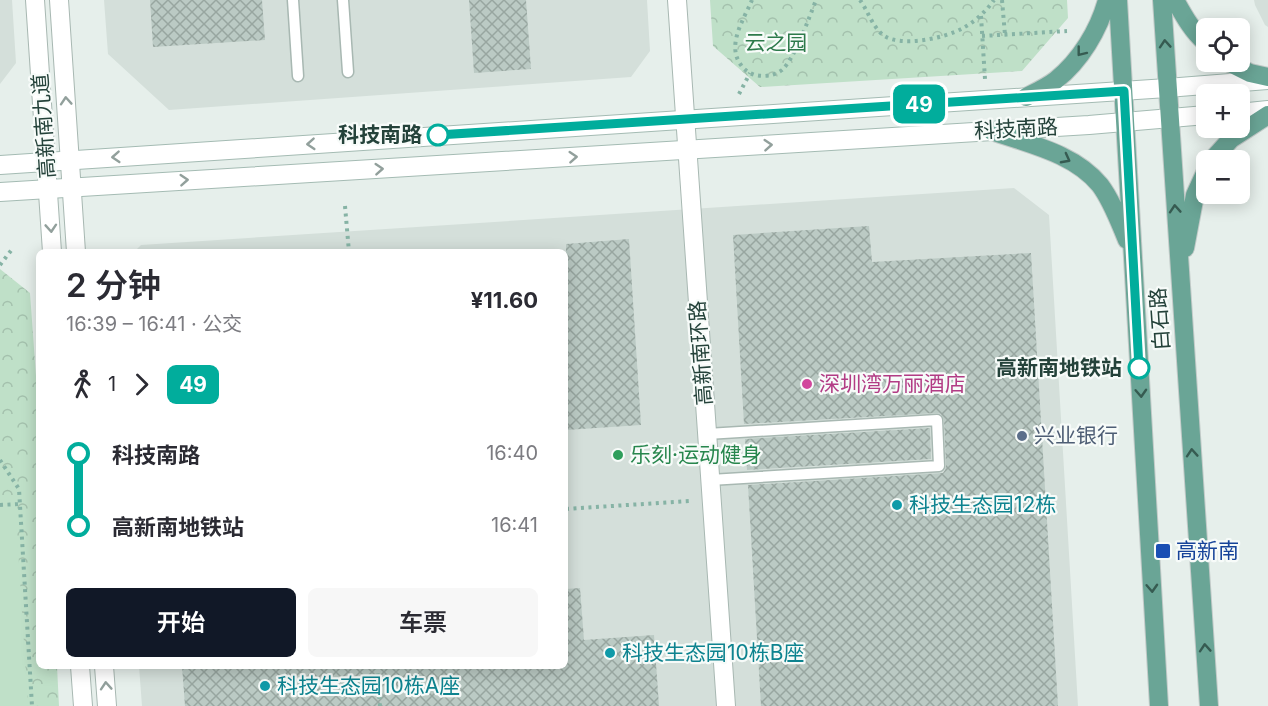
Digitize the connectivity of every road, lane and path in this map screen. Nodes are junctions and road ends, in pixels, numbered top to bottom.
1 (35, 0) edge
2 (59, 0) edge
3 (293, 0) edge
4 (343, 0) edge
5 (677, 0) edge
6 (752, 0) edge
7 (816, 0) edge
8 (860, 0) edge
9 (994, 0) edge
10 (1002, 0) edge
11 (1107, 0) edge
12 (1118, 0) edge
13 (1162, 0) edge
14 (1175, 0) edge
15 (981, 15) junction
16 (1067, 31) dead end
17 (1196, 33) edge
18 (1005, 35) junction
19 (982, 36) junction
20 (348, 72) dead end
21 (1248, 72) edge
22 (750, 73) junction
23 (298, 76) dead end
24 (985, 79) dead end
25 (1268, 79) edge
26 (1167, 88) junction
27 (1124, 91) junction
28 (739, 94) dead end
29 (1026, 97) junction
30 (1268, 110) edge
31 (1250, 112) edge
32 (1268, 115) edge
33 (1196, 117) edge
34 (685, 119) junction
35 (1169, 119) junction
36 (1125, 123) junction
37 (992, 131) junction
38 (687, 150) junction
39 (1221, 150) edge
40 (70, 160) junction
41 (46, 161) junction
42 (0, 165) edge
43 (72, 187) junction
44 (48, 189) junction
45 (0, 192) edge
46 (1196, 193) edge
47 (345, 206) dead end
48 (13, 248) dead end
49 (52, 249) edge
50 (76, 249) edge
51 (348, 249) edge
52 (1132, 251) junction
53 (0, 265) edge
54 (1181, 289) junction
55 (707, 434) junction
56 (0, 460) edge
57 (710, 480) junction
58 (689, 501) dead end
59 (20, 504) junction
60 (0, 505) edge
61 (568, 509) edge
62 (80, 669) edge
63 (104, 669) edge
64 (377, 669) edge
65 (32, 706) edge
66 (83, 706) edge
67 (107, 706) edge
68 (380, 706) edge
69 (726, 706) edge
70 (1159, 706) edge
71 (1209, 706) edge

1 - 41 main road, 高新南九道
40 -> 2 main road, 高新南九道
3 - 23 lane
4 - 20 lane
5 - 34 main road, 高新南环路
6 - 22 path
7 - 22 path
8 - 15 path
9 - 15 path
10 - 18 path
11 -> 29 main road
12 - 27 main road, 白石路
26 -> 13 main road, 白石路
14 - 17 main road
15 - 19 path
16 - 18 path
18 - 19 path
19 - 24 path
21 - 25 main road
22 - 28 path
25 - 26 main road, 科技南路
26 - 27 main road, 科技南路
26 - 35 main road, 白石路
27 - 29 main road, 科技南路
27 - 36 main road, 白石路
29 - 34 main road, 科技南路
30 - 31 main road
32 - 39 main road
33 - 35 main road, 科技南路
34 - 38 main road, 高新南环路
34 -> 40 main road, 科技南路
35 - 36 main road, 科技南路
54 -> 35 main road, 白石路
36 - 37 main road, 科技南路
36 - 52 main road, 白石路
38 -> 37 main road, 科技南路
37 -> 52 main road
43 -> 38 main road, 科技南路
38 - 55 main road, 高新南环路
40 - 41 main road, 科技南路
40 - 43 main road, 高新南九道
41 - 42 main road, 科技南路
41 - 44 main road, 高新南九道
43 - 44 main road, 科技南路
43 - 50 main road, 高新南九道
44 - 45 main road, 科技南路
44 -> 49 main road, 高新南九道
46 - 54 main road
47 - 51 path
48 - 53 path
52 -> 70 main road, 白石路
71 -> 54 main road, 白石路
55 - 57 main road, 高新南环路
55 - 57 lane
56 - 59 path
57 - 69 main road, 高新南环路
58 - 61 path
59 - 60 path
59 - 65 path
62 - 66 main road
67 -> 63 main road
64 - 68 path

